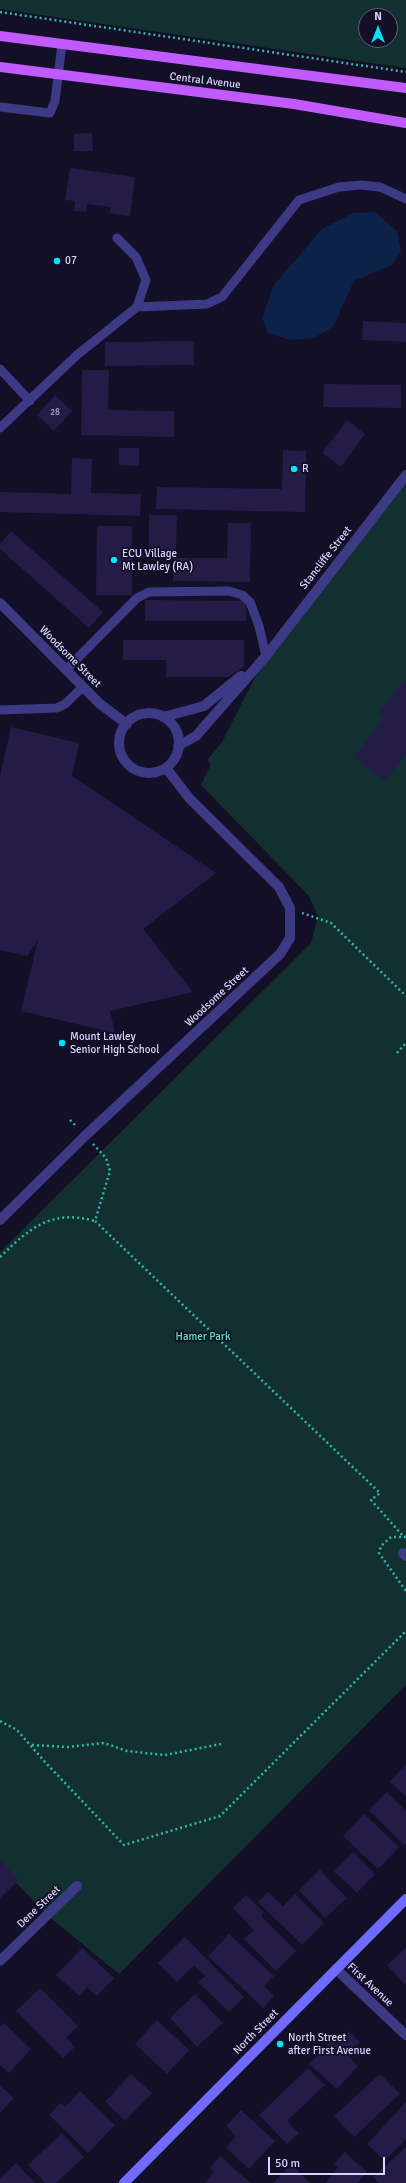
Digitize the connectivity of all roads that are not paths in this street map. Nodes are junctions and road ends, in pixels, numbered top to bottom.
1 (0, 36) edge
2 (62, 44) junction
3 (0, 67) edge
4 (58, 74) junction
5 (406, 88) edge
6 (0, 107) edge
7 (406, 123) edge
8 (406, 199) edge
9 (118, 238) dead end
10 (136, 307) junction
11 (0, 369) edge
12 (30, 401) junction
13 (0, 428) edge
14 (406, 475) edge
15 (0, 603) edge
16 (266, 656) junction
17 (66, 670) junction
18 (83, 687) junction
19 (0, 710) edge
20 (163, 717) junction
21 (127, 724) junction
22 (178, 746) junction
23 (166, 768) junction
24 (0, 1220) edge
25 (77, 1886) dead end
26 (406, 1899) edge
27 (0, 1961) edge
28 (336, 1969) junction
29 (406, 2036) edge
30 (124, 2183) edge

1 - 2 main road, Central Avenue
2 - 4 lane
2 - 5 main road, Central Avenue
3 - 4 main road, Central Avenue
4 - 6 lane
4 - 7 main road, Central Avenue
8 - 10 lane
9 - 10 lane
10 - 12 lane
11 - 12 lane
12 - 13 lane
14 - 16 street, Stancliffe Street
15 - 17 street, Woodsome Street
16 - 17 lane
16 - 20 street, Stancliffe Street
16 - 22 street, Stancliffe Street
17 - 18 street, Woodsome Street
18 - 19 lane
18 - 21 street, Woodsome Street
20 - 21 street, Stancliffe Street
20 - 22 street
21 - 23 street
22 - 23 street
23 - 24 street, Woodsome Street
25 - 27 street, Dene Street
26 - 28 main road, North Street
28 - 29 street, First Avenue
28 - 30 main road, North Street

